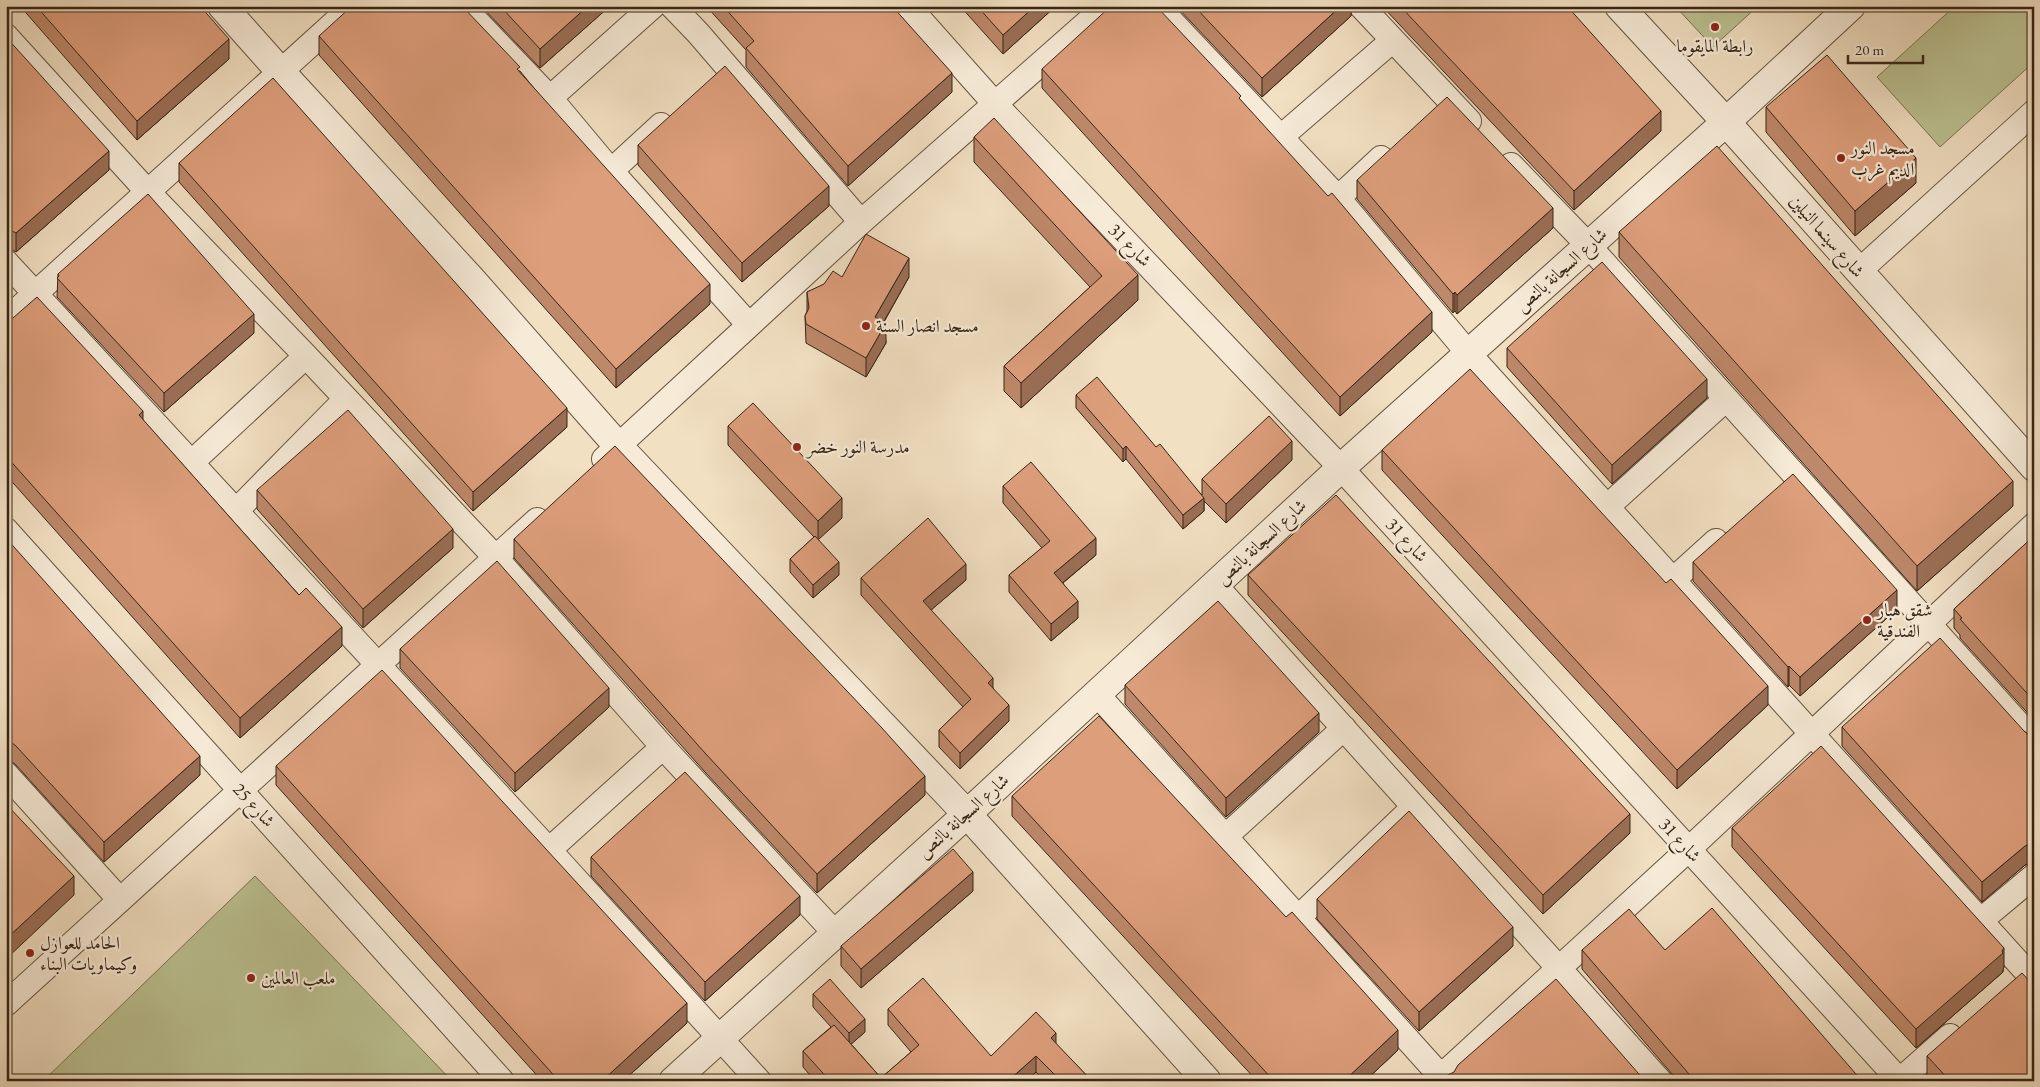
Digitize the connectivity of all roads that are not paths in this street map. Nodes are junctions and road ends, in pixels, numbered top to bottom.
1 (222, 6) edge
2 (353, 6) edge
3 (462, 6) edge
4 (653, 6) edge
5 (672, 6) edge
6 (908, 6) edge
7 (1106, 6) edge
8 (1157, 6) edge
9 (1362, 6) edge
10 (1620, 6) edge
11 (1852, 6) edge
12 (6, 36) edge
13 (1393, 40) junction
14 (280, 72) junction
15 (550, 98) junction
16 (996, 105) junction
17 (675, 112) edge
18 (2034, 112) edge
19 (1726, 122) junction
20 (1282, 136) junction
21 (1396, 145) edge
22 (611, 170) junction
23 (147, 191) junction
24 (1338, 198) junction
25 (861, 222) junction
26 (1588, 245) junction
27 (6, 262) edge
28 (1858, 272) junction
29 (35, 294) junction
30 (6, 320) edge
31 (750, 325) junction
32 (1468, 354) junction
33 (306, 356) junction
34 (346, 399) junction
35 (1726, 399) junction
36 (618, 446) junction
37 (191, 463) junction
38 (2034, 467) edge
39 (1341, 468) junction
40 (590, 472) edge
41 (553, 506) edge
42 (1607, 507) junction
43 (236, 512) junction
44 (2034, 525) edge
45 (6, 530) edge
46 (1730, 530) edge
47 (496, 558) junction
48 (1672, 580) junction
49 (1215, 585) junction
50 (1929, 626) junction
51 (379, 665) junction
52 (1096, 693) junction
53 (1344, 728) junction
54 (1812, 734) junction
55 (2034, 741) edge
56 (663, 747) junction
57 (6, 774) edge
58 (240, 790) junction
59 (1414, 806) junction
60 (966, 814) junction
61 (1225, 837) junction
62 (1689, 849) junction
63 (549, 850) junction
64 (2034, 876) edge
65 (120, 900) junction
66 (1298, 918) junction
67 (1980, 921) junction
68 (835, 933) junction
69 (1558, 968) junction
70 (2023, 978) edge
71 (6, 1004) edge
72 (1966, 1022) edge
73 (720, 1038) junction
74 (1440, 1079) edge
75 (502, 1081) edge
76 (673, 1081) edge
77 (758, 1081) edge
78 (1207, 1081) edge
79 (1660, 1081) edge
80 (1899, 1081) edge

1 - 14 street
2 - 14 street
3 - 15 street
4 - 15 street
5 - 25 street
6 - 16 street, شارع 31
7 - 16 street
8 - 20 street
9 - 13 street
10 - 19 street, شارع سينما النيلين
11 - 19 street, شارع السجانة بالنص
12 - 23 street
13 - 20 street
13 - 26 street
14 - 23 street
14 - 36 street
15 - 22 street
16 - 25 street
16 - 39 street, شارع 31
17 - 22 street
18 - 28 street
19 - 26 street, شارع السجانة بالنص
19 - 28 street, شارع سينما النيلين
20 - 24 street
21 - 24 street
22 - 31 street
23 - 29 street
23 - 33 street
24 - 32 street
25 - 31 street
26 - 32 street, شارع السجانة بالنص
26 - 35 street
27 - 29 street
28 - 38 street, شارع سينما النيلين
29 - 30 street
29 - 37 street
31 - 36 street
32 - 39 street, شارع السجانة بالنص
32 - 42 street
33 - 34 street
33 - 37 street
34 - 43 street
34 - 47 street
35 - 42 street
35 - 50 street
36 - 40 street
36 - 60 street
37 - 43 street
39 - 49 street, شارع السجانة بالنص
39 - 62 street, شارع 31
41 - 47 street
42 - 48 street
43 - 51 street
44 - 50 street
45 - 58 street, شارع 25
46 - 48 street
47 - 51 street
47 - 56 street
48 - 54 street
49 - 52 street, شارع السجانة بالنص
49 - 53 street
50 - 54 street
50 - 55 street
51 - 58 street
51 - 63 street
52 - 60 street, شارع السجانة بالنص
52 - 61 street
53 - 59 street
53 - 61 street
54 - 62 street
54 - 67 street
56 - 63 street
56 - 68 street
57 - 65 street
58 - 65 street
58 - 75 street, شارع 25
59 - 66 street
59 - 69 street
60 - 68 street, شارع السجانة بالنص
60 - 78 street
61 - 66 street
62 - 69 street
62 - 80 street, شارع 31
63 - 73 street
64 - 67 street
65 - 71 street
66 - 74 street
67 - 70 street
68 - 73 street, شارع السجانة بالنص
69 - 74 street
69 - 79 street
72 - 80 street
73 - 76 street, شارع السجانة بالنص
73 - 77 street

